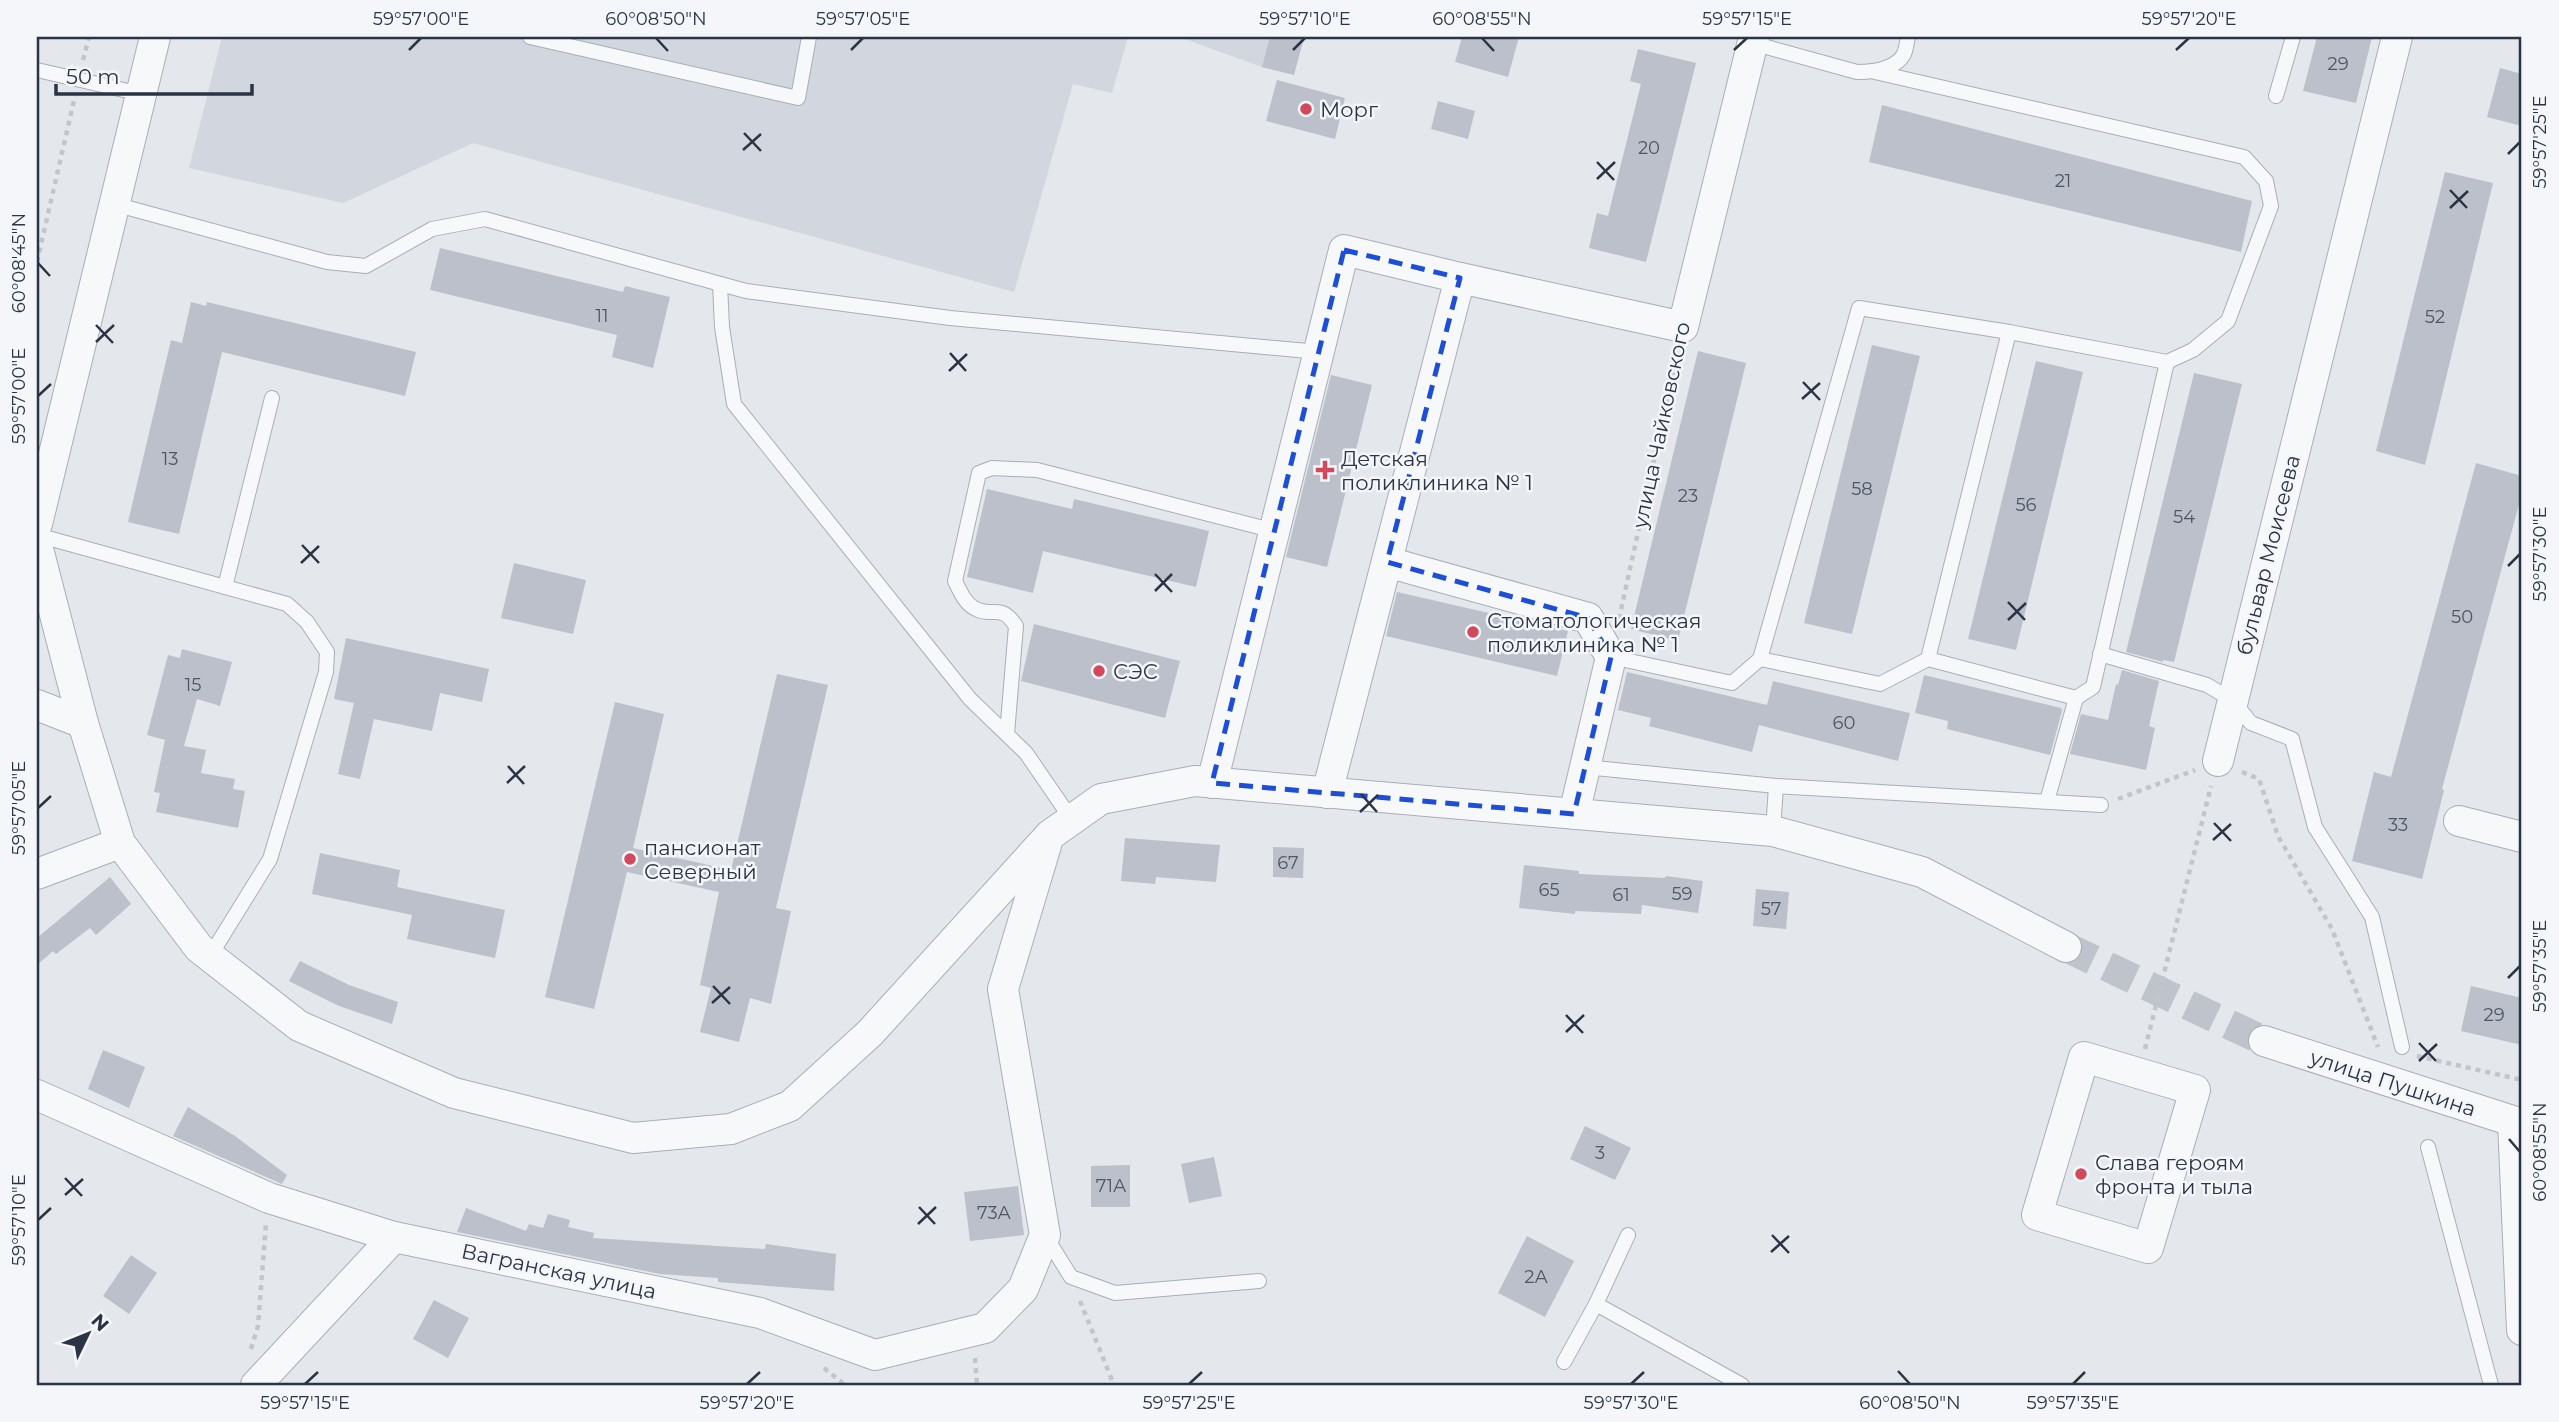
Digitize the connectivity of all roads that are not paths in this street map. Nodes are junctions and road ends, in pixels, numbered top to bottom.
1 (155, 37) edge
2 (530, 37) edge
3 (809, 37) edge
4 (1908, 37) edge
5 (2293, 37) edge
6 (2397, 37) edge
7 (1753, 40) edge
8 (37, 70) edge
9 (1875, 72) junction
10 (141, 94) junction
11 (2276, 96) dead end
12 (114, 204) junction
13 (1460, 278) junction
14 (720, 284) junction
15 (2009, 332) junction
16 (1319, 352) junction
17 (2166, 362) junction
18 (272, 398) dead end
19 (37, 523) edge
20 (1275, 531) junction
21 (37, 535) edge
22 (37, 545) edge
23 (1387, 562) junction
24 (225, 587) junction
25 (2100, 654) junction
26 (1611, 657) junction
27 (1760, 659) junction
28 (1928, 659) junction
29 (2076, 698) junction
30 (2232, 700) junction
31 (37, 705) edge
32 (83, 723) junction
33 (1007, 734) junction
34 (2218, 761) road end
35 (1585, 767) junction
36 (1212, 783) junction
37 (1776, 786) junction
38 (1327, 793) junction
39 (2048, 801) junction
40 (2101, 805) road end
41 (1574, 814) junction
42 (2459, 821) dead end
43 (1061, 828) junction
44 (1773, 831) junction
45 (2522, 837) edge
46 (120, 843) junction
47 (37, 874) edge
48 (2066, 947) tunnel mouth
49 (210, 956) junction
50 (2264, 1041) tunnel mouth
51 (2396, 1048) road end
52 (2139, 1073) joint
53 (37, 1094) edge
54 (2517, 1123) edge
55 (2428, 1147) dead end
56 (1045, 1235) junction
57 (1628, 1235) dead end
58 (394, 1237) junction
59 (1259, 1281) dead end
60 (1596, 1304) junction
61 (2522, 1329) edge
62 (1564, 1362) dead end
63 (256, 1385) edge
64 (1742, 1385) edge
65 (2491, 1385) edge

1 - 10 street
2 - 3 lane
4 - 9 lane
5 - 11 lane
6 - 30 street, бульвар Моисеева
7 - 9 lane
7 - 13 street, улица Чайковского
8 - 10 lane
9 - 17 lane
10 - 12 street
12 - 14 lane
12 - 19 street
13 - 16 street
13 - 23 street
14 - 16 lane
14 - 33 lane
15 - 17 lane
15 - 27 lane
15 - 28 lane
16 - 20 street
17 - 25 lane
18 - 24 lane
20 - 33 lane
20 - 36 street
21 - 24 lane
22 - 32 street
23 - 26 street
23 - 38 street
24 - 49 lane
25 - 29 lane
25 - 30 lane
26 - 27 lane
26 - 35 street
27 - 28 lane
28 - 29 lane
29 - 39 lane
30 - 34 street, бульвар Моисеева
30 - 51 lane
31 - 32 street
32 - 46 street
33 - 43 lane
35 - 37 lane
35 - 41 street
36 - 38 street
36 - 43 street
37 - 39 lane
37 - 44 lane
38 - 41 street
39 - 40 lane
41 - 44 street
42 - 45 street
43 - 49 street
43 - 56 street
44 - 48 street
46 - 47 street
46 - 49 street
50 - 54 street, улица Пушкина
52 - 52 street
53 - 58 street, Вагранская улица
54 - 61 street
55 - 65 lane
56 - 58 street, Вагранская улица
56 - 59 lane
57 - 60 lane
58 - 63 street
60 - 62 lane
60 - 64 lane

